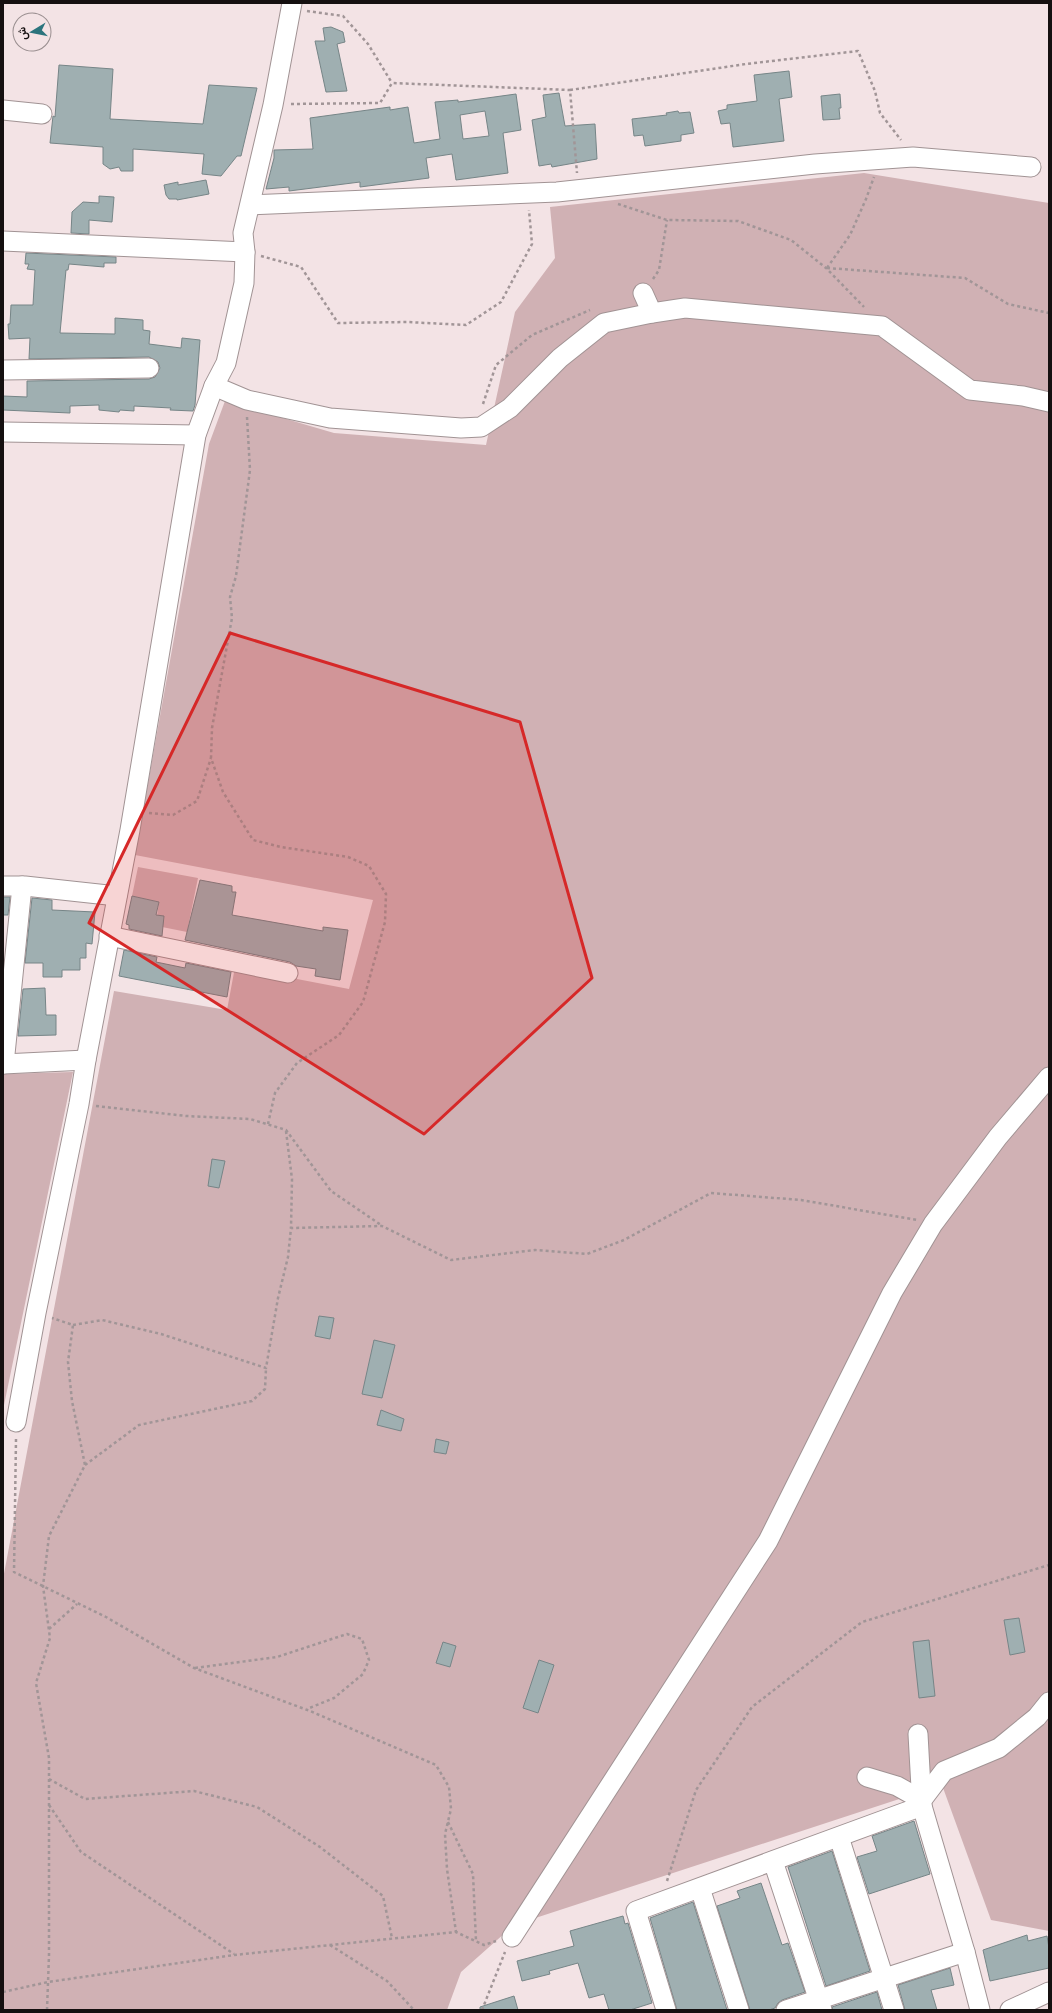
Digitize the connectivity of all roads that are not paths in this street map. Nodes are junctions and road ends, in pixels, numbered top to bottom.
1 (291, 6) edge
2 (3, 110) edge
3 (42, 114) dead end
4 (1030, 168) dead end
5 (250, 205) junction
6 (3, 241) edge
7 (245, 252) junction
8 (643, 293) road end
9 (652, 313) junction
10 (149, 368) dead end
11 (3, 370) edge
12 (214, 386) junction
13 (1049, 402) edge
14 (3, 432) edge
15 (196, 435) junction
16 (3, 886) edge
17 (22, 886) junction
18 (117, 896) junction
19 (109, 936) junction
20 (288, 973) dead end
21 (86, 1060) junction
22 (3, 1064) edge
23 (1049, 1077) edge
24 (16, 1422) road end
25 (1049, 1702) edge
26 (918, 1734) dead end
27 (867, 1777) dead end
28 (922, 1803) junction
29 (838, 1837) junction
30 (773, 1861) junction
31 (700, 1888) junction
32 (512, 1937) road end
33 (965, 1952) junction
34 (884, 1977) junction
35 (1049, 1992) edge
36 (820, 2004) edge
37 (666, 2010) edge
38 (739, 2010) edge
39 (786, 2010) edge
40 (894, 2010) edge
41 (980, 2010) edge
42 (1010, 2010) edge

1 - 5 street
2 - 3 street
4 - 5 street
5 - 7 street
6 - 7 street
7 - 12 street
8 - 9 street
9 - 12 street
9 - 13 street
10 - 11 street
12 - 15 street
14 - 15 street
15 - 18 street
16 - 17 street
17 - 18 street
17 - 22 street
18 - 19 street
19 - 20 street
19 - 21 street
21 - 22 street
21 - 24 street
23 - 32 street
25 - 28 street
26 - 28 street
27 - 28 street
28 - 29 street
28 - 33 street
29 - 30 street
29 - 34 street
30 - 31 street
30 - 36 street
31 - 37 street
31 - 38 street
33 - 34 street
33 - 41 street
34 - 36 street
34 - 40 street
35 - 42 street
36 - 39 street

